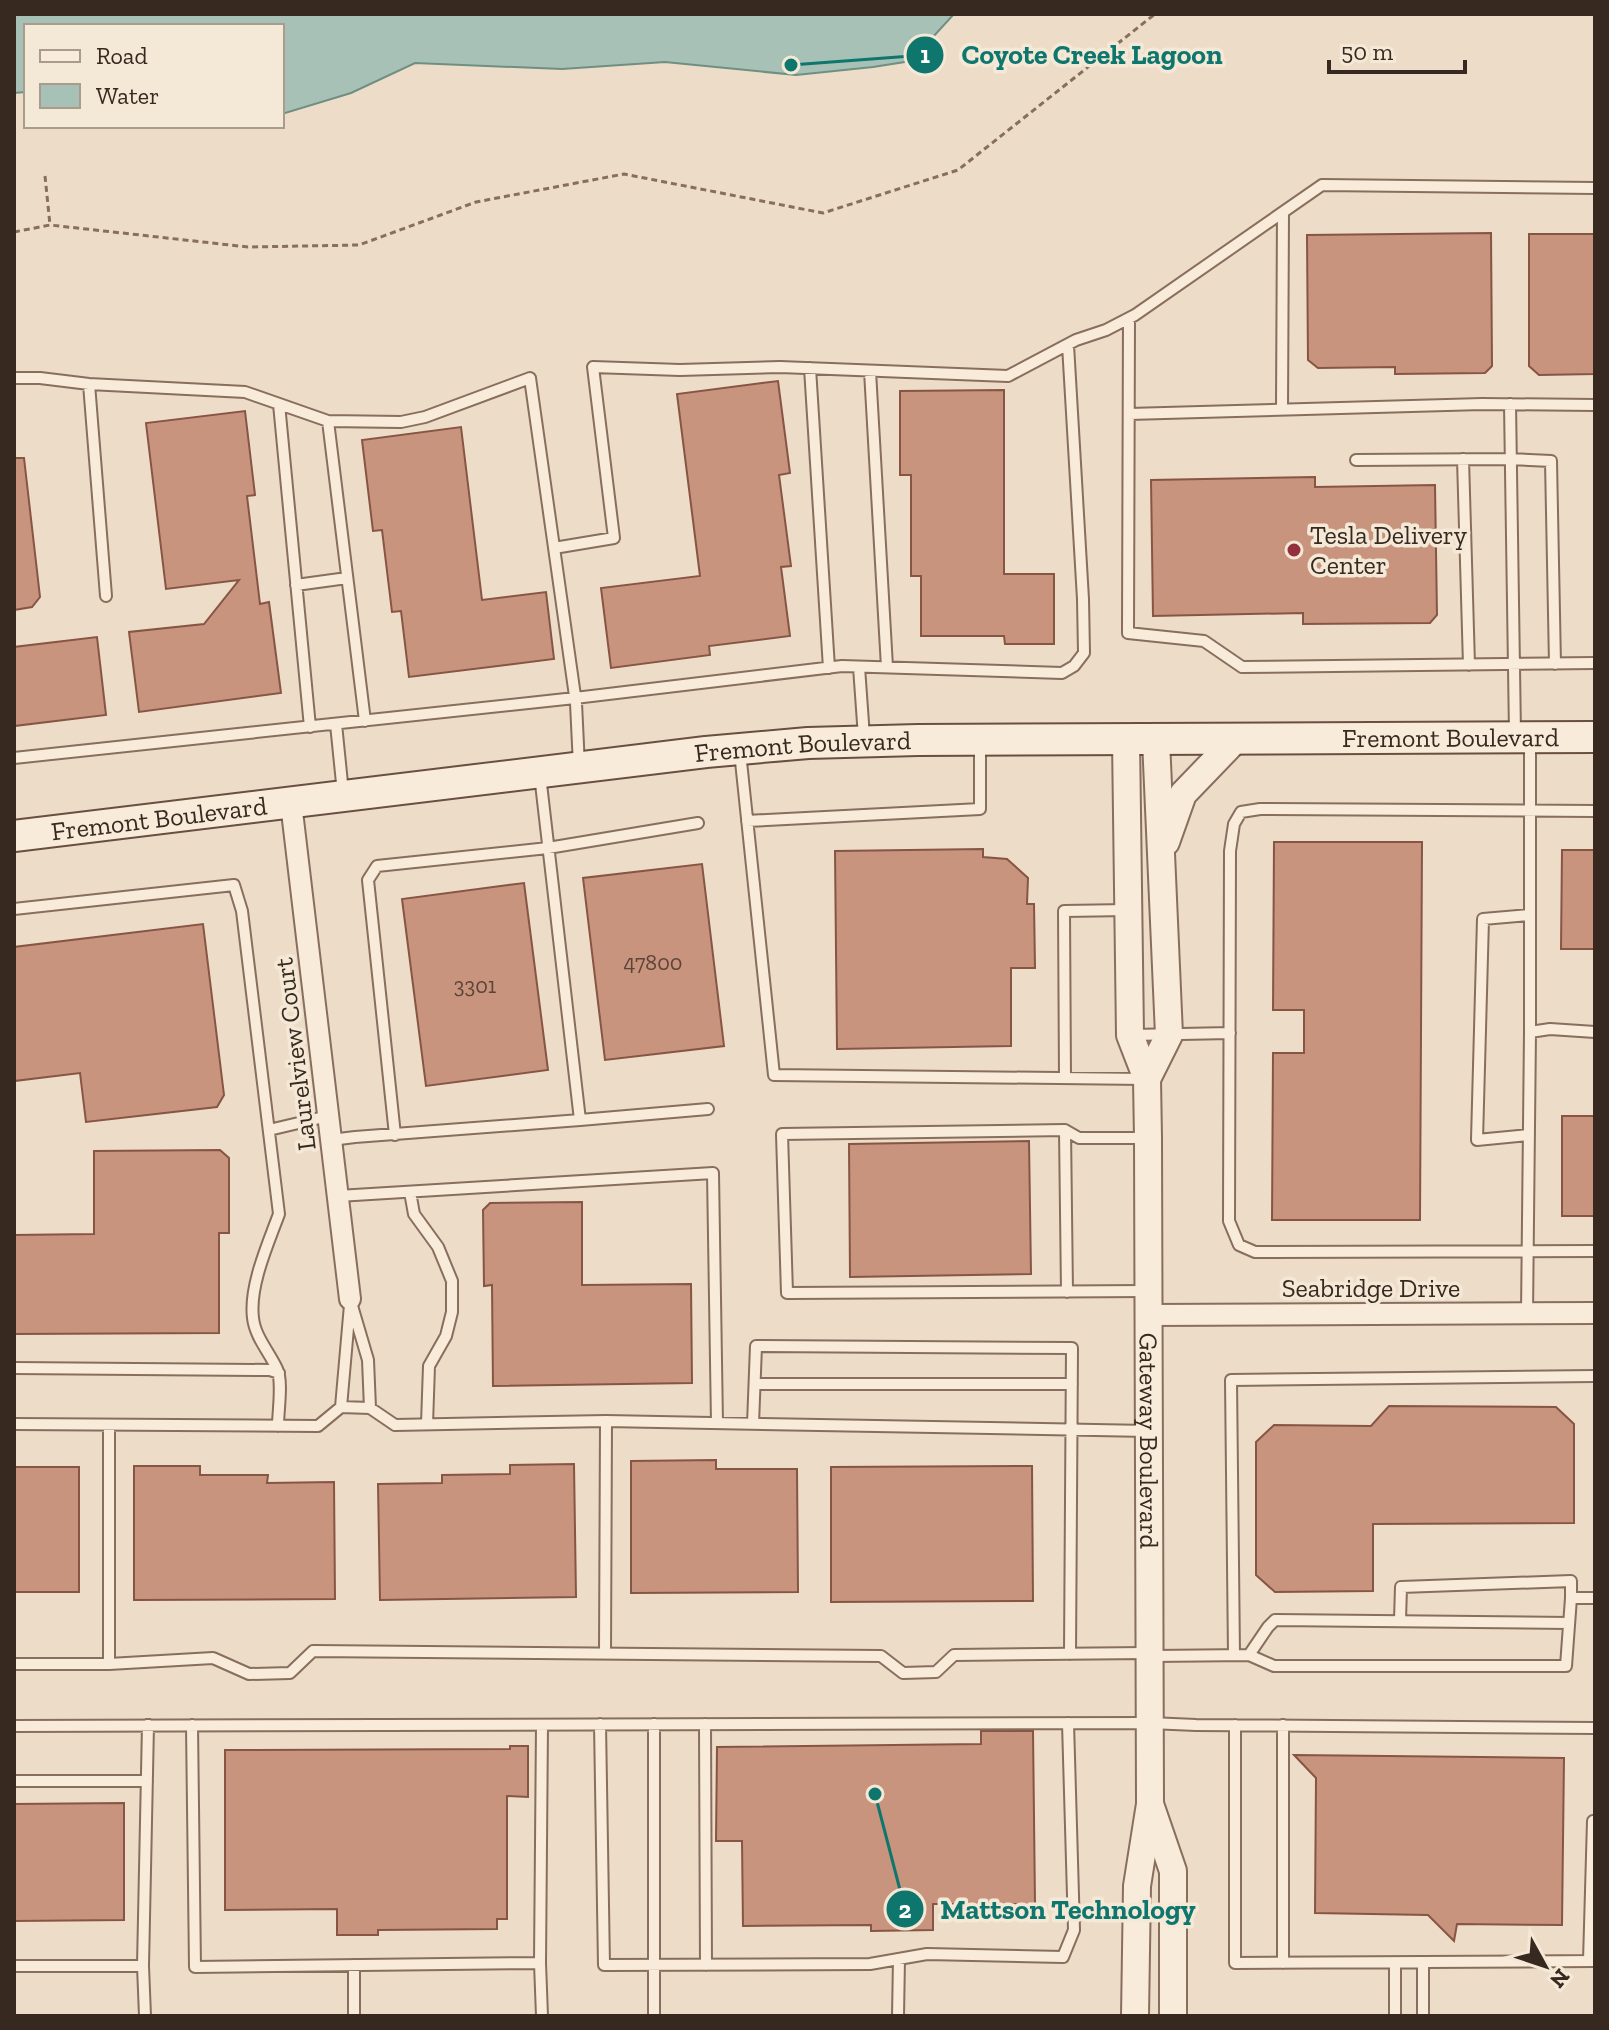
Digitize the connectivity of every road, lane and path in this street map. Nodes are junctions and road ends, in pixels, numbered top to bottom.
1 (1155, 14) edge
2 (45, 176) dead end
3 (1595, 188) edge
4 (1283, 212) junction
5 (50, 225) junction
6 (14, 232) edge
7 (1129, 318) junction
8 (1068, 345) junction
9 (810, 368) junction
10 (870, 371) junction
11 (14, 378) edge
12 (89, 384) junction
13 (279, 404) junction
14 (1510, 404) junction
15 (1595, 405) edge
16 (1282, 410) junction
17 (1129, 414) junction
18 (328, 421) junction
19 (1463, 459) junction
20 (1510, 459) junction
21 (1356, 460) dead end
22 (554, 548) junction
23 (347, 578) junction
24 (296, 585) junction
25 (106, 596) dead end
26 (1595, 663) edge
27 (1513, 664) junction
28 (1555, 664) junction
29 (1469, 665) junction
30 (859, 667) junction
31 (887, 667) junction
32 (829, 668) junction
33 (575, 698) junction
34 (365, 721) junction
35 (336, 724) junction
36 (310, 727) junction
37 (1523, 737) junction
38 (1595, 737) edge
39 (1236, 739) junction
40 (980, 740) junction
41 (1126, 740) junction
42 (1156, 740) junction
43 (864, 741) junction
44 (740, 749) junction
45 (14, 758) edge
46 (579, 768) junction
47 (540, 773) junction
48 (343, 796) junction
49 (291, 803) junction
50 (1530, 810) junction
51 (1595, 811) edge
52 (747, 821) junction
53 (698, 823) dead end
54 (14, 836) edge
55 (548, 848) junction
56 (1161, 857) junction
57 (14, 909) edge
58 (1129, 910) junction
59 (1530, 915) junction
60 (1530, 1032) junction
61 (1595, 1032) edge
62 (1230, 1033) junction
63 (1130, 1035) junction
64 (1169, 1035) junction
65 (1065, 1077) junction
66 (1147, 1079) junction
67 (708, 1109) dead end
68 (328, 1116) junction
69 (580, 1120) junction
70 (269, 1130) junction
71 (1065, 1130) junction
72 (395, 1135) junction
73 (1529, 1135) junction
74 (1148, 1138) junction
75 (331, 1140) junction
76 (410, 1192) junction
77 (338, 1196) junction
78 (1595, 1251) edge
79 (1528, 1252) junction
80 (1067, 1292) junction
81 (350, 1299) junction
82 (1148, 1303) junction
83 (1595, 1313) edge
84 (1527, 1314) junction
85 (14, 1368) edge
86 (279, 1373) junction
87 (1595, 1376) edge
88 (755, 1384) junction
89 (1072, 1384) junction
90 (341, 1407) junction
91 (370, 1408) junction
92 (606, 1421) junction
93 (717, 1423) junction
94 (14, 1424) edge
95 (427, 1424) junction
96 (753, 1424) junction
97 (109, 1425) junction
98 (278, 1426) junction
99 (1073, 1430) junction
100 (1149, 1431) junction
101 (1571, 1598) junction
102 (1595, 1598) edge
103 (1400, 1620) junction
104 (1569, 1623) junction
105 (605, 1654) junction
106 (1070, 1654) junction
107 (1150, 1655) junction
108 (1234, 1655) junction
109 (1249, 1655) junction
110 (14, 1664) edge
111 (109, 1664) junction
112 (1068, 1723) junction
113 (1150, 1723) junction
114 (600, 1724) junction
115 (654, 1724) junction
116 (705, 1724) junction
117 (148, 1725) junction
118 (192, 1725) junction
119 (542, 1725) junction
120 (1235, 1725) junction
121 (1283, 1725) junction
122 (14, 1726) edge
123 (1595, 1728) edge
124 (14, 1781) edge
125 (147, 1781) junction
126 (1150, 1804) junction
127 (1595, 1821) edge
128 (899, 1959) junction
129 (1592, 1961) edge
130 (1423, 1962) junction
131 (540, 1963) junction
132 (1283, 1963) junction
133 (1395, 1963) junction
134 (354, 1965) junction
135 (655, 1965) junction
136 (706, 1965) junction
137 (14, 1966) edge
138 (143, 1966) junction
139 (145, 2016) edge
140 (354, 2016) edge
141 (542, 2016) edge
142 (654, 2016) edge
143 (898, 2016) edge
144 (1135, 2016) edge
145 (1173, 2016) edge
146 (1395, 2016) edge
147 (1423, 2016) edge

1 - 5 path
2 - 5 path
3 - 4 lane
4 - 7 lane
4 - 16 lane
5 - 6 path
7 - 8 lane
7 - 17 lane
8 - 10 lane
8 - 31 lane
9 - 10 lane
9 - 22 lane
9 - 32 lane
10 - 31 lane
11 - 12 lane
12 - 13 lane
12 - 25 lane
13 - 18 lane
13 - 24 lane
14 - 15 lane
14 - 16 lane
14 - 20 lane
16 - 17 lane
17 - 29 lane
18 - 22 lane
18 - 23 lane
19 - 20 lane
19 - 21 lane
19 - 29 lane
20 - 27 lane
20 - 28 lane
22 - 33 lane
23 - 24 lane
23 - 34 lane
24 - 36 lane
26 - 28 lane
27 - 28 lane
27 - 29 lane
27 - 37 lane
30 - 31 lane
30 - 32 lane
30 - 43 lane
32 - 33 lane
33 - 34 lane
33 - 46 lane
34 - 35 lane
35 - 36 lane
35 - 48 lane
36 - 45 lane
37 - 38 main road, Fremont Boulevard
37 - 39 main road, Fremont Boulevard
37 - 50 lane
39 - 42 main road, Fremont Boulevard
39 - 56 street
40 - 41 main road, Fremont Boulevard
40 - 43 main road, Fremont Boulevard
40 - 52 lane
41 - 42 main road, Fremont Boulevard
41 - 58 street, Gateway Boulevard
42 - 56 street, Gateway Boulevard
43 - 44 main road, Fremont Boulevard
44 - 46 main road, Fremont Boulevard
44 - 52 lane
46 - 47 main road, Fremont Boulevard
47 - 48 main road, Fremont Boulevard
47 - 55 lane
48 - 49 main road, Fremont Boulevard
49 - 54 main road, Fremont Boulevard
49 - 68 street, Laurelview Court
50 - 51 lane
50 - 59 lane
50 - 62 lane
52 - 65 lane
53 - 55 lane
55 - 69 lane
55 - 72 lane
56 - 64 street, Gateway Boulevard
57 - 70 lane
58 - 63 street, Gateway Boulevard
58 - 65 lane
59 - 60 lane
59 - 73 lane
60 - 61 lane
60 - 73 lane
62 - 64 lane
62 - 79 lane
63 - 64 lane
63 - 66 street, Gateway Boulevard
64 - 66 street, Gateway Boulevard
65 - 66 lane
66 - 74 street, Gateway Boulevard
67 - 69 lane
68 - 70 lane
68 - 75 street, Laurelview Court
69 - 72 lane
70 - 86 lane
71 - 74 lane
71 - 80 lane
71 - 80 lane
72 - 75 lane
73 - 79 lane
74 - 82 street, Gateway Boulevard
75 - 77 street, Laurelview Court
76 - 77 lane
76 - 93 lane
76 - 95 lane
77 - 81 street, Laurelview Court
78 - 79 lane
79 - 84 lane
80 - 82 lane
81 - 90 lane
81 - 91 lane
82 - 84 street, Seabridge Drive
82 - 100 street, Gateway Boulevard
83 - 84 street, Seabridge Drive
85 - 86 lane
86 - 98 lane
87 - 108 lane
88 - 89 lane
88 - 89 lane
88 - 96 lane
89 - 99 lane
90 - 91 lane
90 - 98 lane
91 - 95 lane
92 - 93 lane
92 - 95 lane
92 - 105 lane
93 - 96 lane
94 - 97 lane
96 - 99 lane
97 - 98 lane
97 - 111 lane
99 - 100 lane
99 - 106 lane
100 - 107 street, Gateway Boulevard
101 - 102 lane
101 - 103 lane
101 - 104 lane
103 - 104 lane
103 - 109 lane
104 - 109 lane
105 - 106 lane
105 - 111 lane
106 - 107 lane
107 - 108 lane
107 - 113 street, Gateway Boulevard
108 - 109 lane
110 - 111 lane
112 - 113 lane
112 - 116 lane
112 - 128 lane
113 - 120 lane
113 - 126 street, Gateway Boulevard
114 - 115 lane
114 - 119 lane
114 - 135 lane
115 - 116 lane
115 - 135 lane
116 - 136 lane
117 - 118 lane
117 - 122 lane
117 - 125 lane
118 - 119 lane
118 - 134 lane
119 - 131 lane
120 - 121 lane
120 - 132 lane
121 - 123 lane
121 - 132 lane
124 - 125 lane
125 - 138 lane
126 - 144 street, Gateway Boulevard
126 - 145 street, Gateway Boulevard
127 - 129 lane
128 - 136 lane
128 - 143 lane
129 - 130 lane
130 - 133 lane
130 - 147 lane
131 - 134 lane
131 - 141 lane
132 - 133 lane
133 - 146 lane
134 - 140 lane
135 - 136 lane
135 - 142 lane
137 - 138 lane
138 - 139 lane

